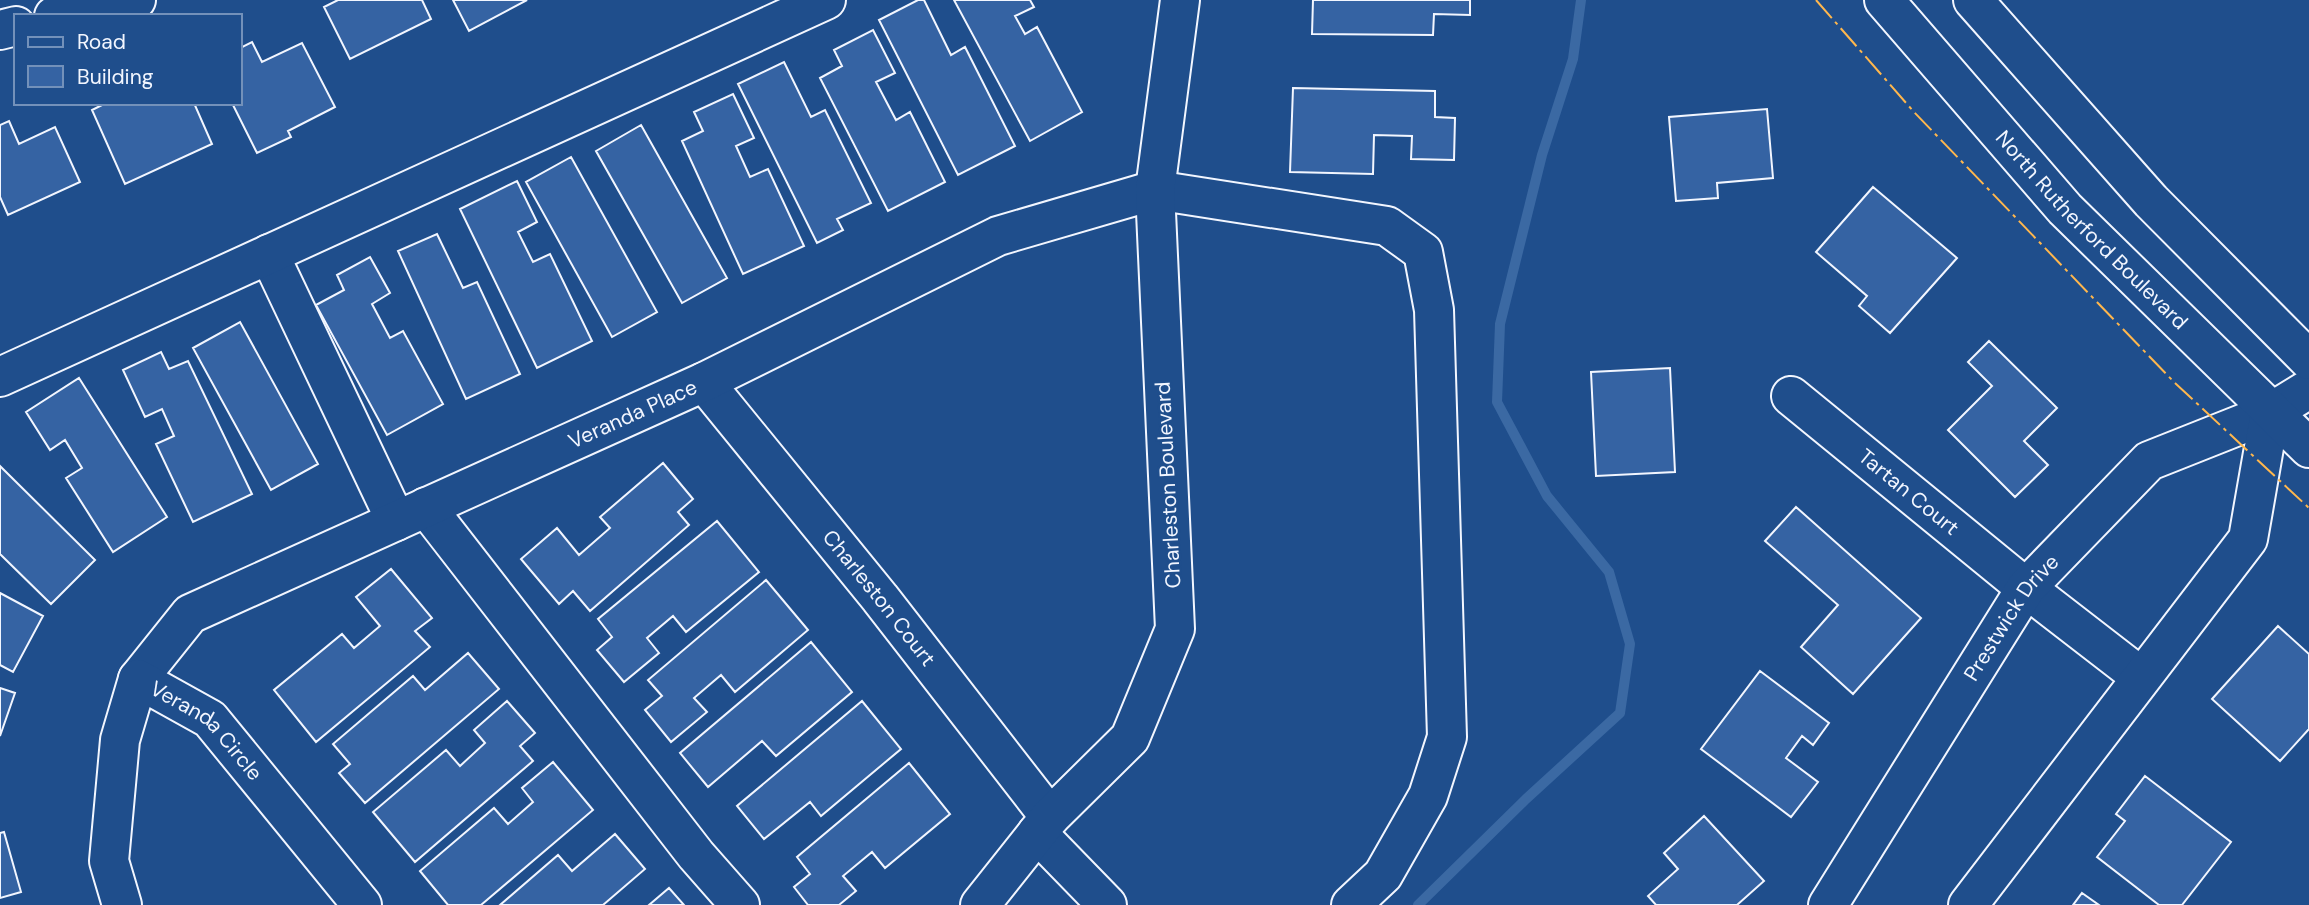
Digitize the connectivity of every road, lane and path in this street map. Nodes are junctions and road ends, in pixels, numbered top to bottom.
1 (136, 0) edge
2 (826, 0) edge
3 (1180, 0) edge
4 (1973, 0) edge
5 (1890, 2) edge
6 (64, 14) edge
7 (1155, 190) junction
8 (269, 254) junction
9 (2309, 360) edge
10 (0, 377) edge
11 (704, 382) junction
12 (2309, 389) edge
13 (1791, 396) dead end
14 (2270, 413) junction
15 (2309, 448) edge
16 (411, 514) junction
17 (2026, 588) junction
18 (2141, 677) junction
19 (138, 679) junction
20 (1044, 825) junction
21 (122, 905) edge
22 (362, 905) edge
23 (740, 905) edge
24 (980, 905) edge
25 (1107, 905) edge
26 (1351, 905) edge
27 (1828, 905) edge
28 (1968, 905) edge

1 - 6 street
2 - 8 street
3 - 7 street, Charleston Boulevard
4 - 9 street
5 - 14 street, North Rutherford Boulevard
7 - 11 street, Veranda Place
7 - 20 street, Charleston Boulevard
7 - 26 street
8 - 10 street
8 - 16 street
11 - 16 street, Veranda Place
11 - 20 street, Charleston Court
12 - 14 street, Prestwick Drive
13 - 17 street, Tartan Court
14 - 15 street, North Rutherford Boulevard
14 - 17 street, Prestwick Drive
14 - 18 street
16 - 19 street, Veranda Place
16 - 23 street
17 - 18 street, Tartan Court
17 - 27 street, Prestwick Drive
18 - 28 street
19 - 21 street, Veranda Circle
19 - 22 street, Veranda Circle
20 - 24 street, Charleston Boulevard
20 - 25 street, Charleston Court

